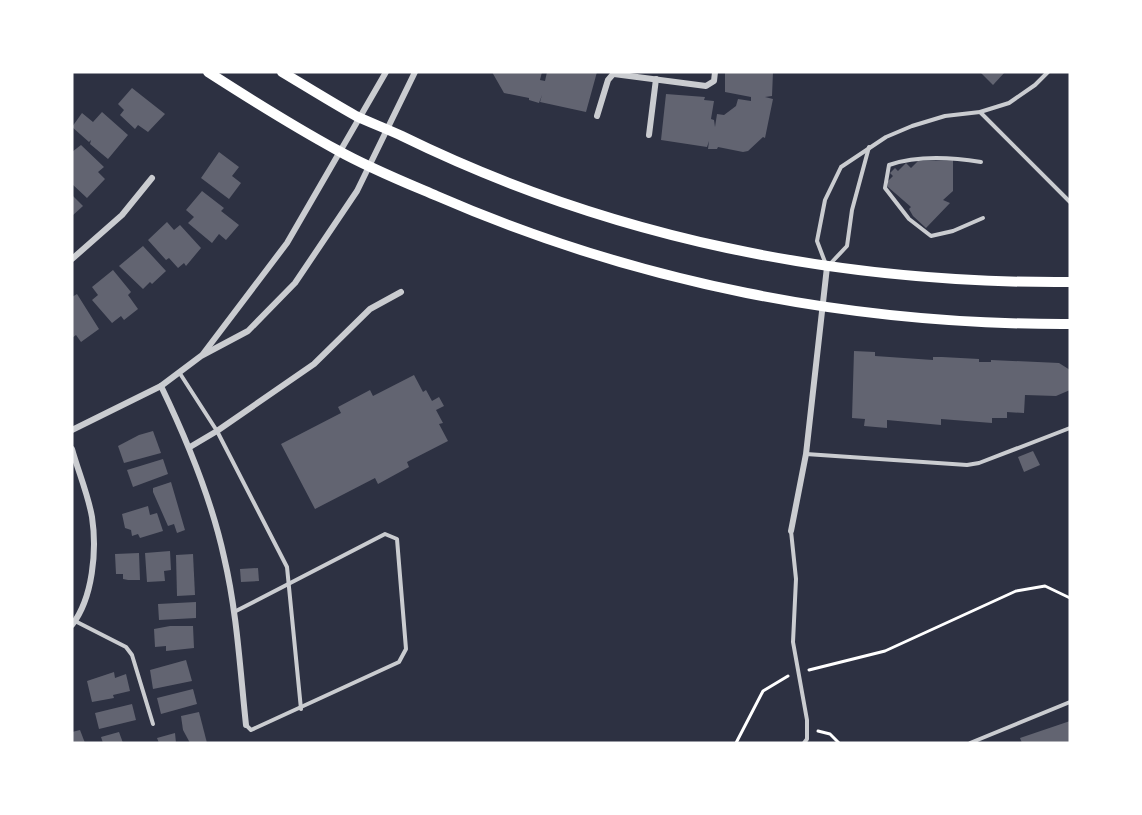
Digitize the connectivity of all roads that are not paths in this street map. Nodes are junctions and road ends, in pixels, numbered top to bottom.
1 (208, 72) edge
2 (282, 72) edge
3 (386, 72) edge
4 (415, 72) edge
5 (715, 72) edge
6 (1048, 72) edge
7 (614, 73) edge
8 (656, 80) junction
9 (980, 112) junction
10 (597, 116) dead end
11 (358, 117) junction
12 (386, 129) junction
13 (649, 135) dead end
14 (869, 147) junction
15 (338, 151) junction
16 (981, 162) dead end
17 (370, 166) junction
18 (152, 178) dead end
19 (1070, 202) edge
20 (983, 218) dead end
21 (72, 259) edge
22 (827, 267) junction
23 (1070, 282) edge
24 (401, 292) dead end
25 (822, 307) junction
26 (1070, 324) edge
27 (201, 356) junction
28 (179, 371) junction
29 (160, 386) junction
30 (1070, 428) edge
31 (72, 430) edge
32 (217, 431) junction
33 (190, 447) junction
34 (72, 449) edge
35 (806, 454) junction
36 (790, 531) joint
37 (290, 584) junction
38 (234, 612) junction
39 (74, 623) edge
40 (1070, 702) edge
41 (301, 709) junction
42 (153, 724) dead end
43 (246, 724) joint
44 (804, 743) edge
45 (970, 743) edge

1 - 15 main road
2 - 11 main road
3 - 11 street
4 - 12 street
5 - 8 street
6 - 9 lane
7 - 8 street
7 - 10 street
8 - 13 street
9 - 14 lane
9 - 19 lane
11 - 12 main road
11 - 15 street
12 - 17 street
12 - 22 main road
14 - 22 lane
14 - 22 lane
15 - 17 main road
15 - 27 street
16 - 20 lane
17 - 25 main road
17 - 27 street
18 - 21 street
22 - 23 main road
22 - 25 street
24 - 32 street
25 - 26 main road
25 - 35 street
27 - 28 street
28 - 29 street
28 - 32 lane
29 - 31 street
29 - 33 street
30 - 35 lane
32 - 33 street
32 - 37 lane
33 - 38 street
34 - 39 street
35 - 36 street
36 - 44 lane
37 - 38 lane
37 - 41 lane
37 - 41 lane
38 - 43 street
39 - 42 lane
40 - 45 lane
41 - 43 lane

